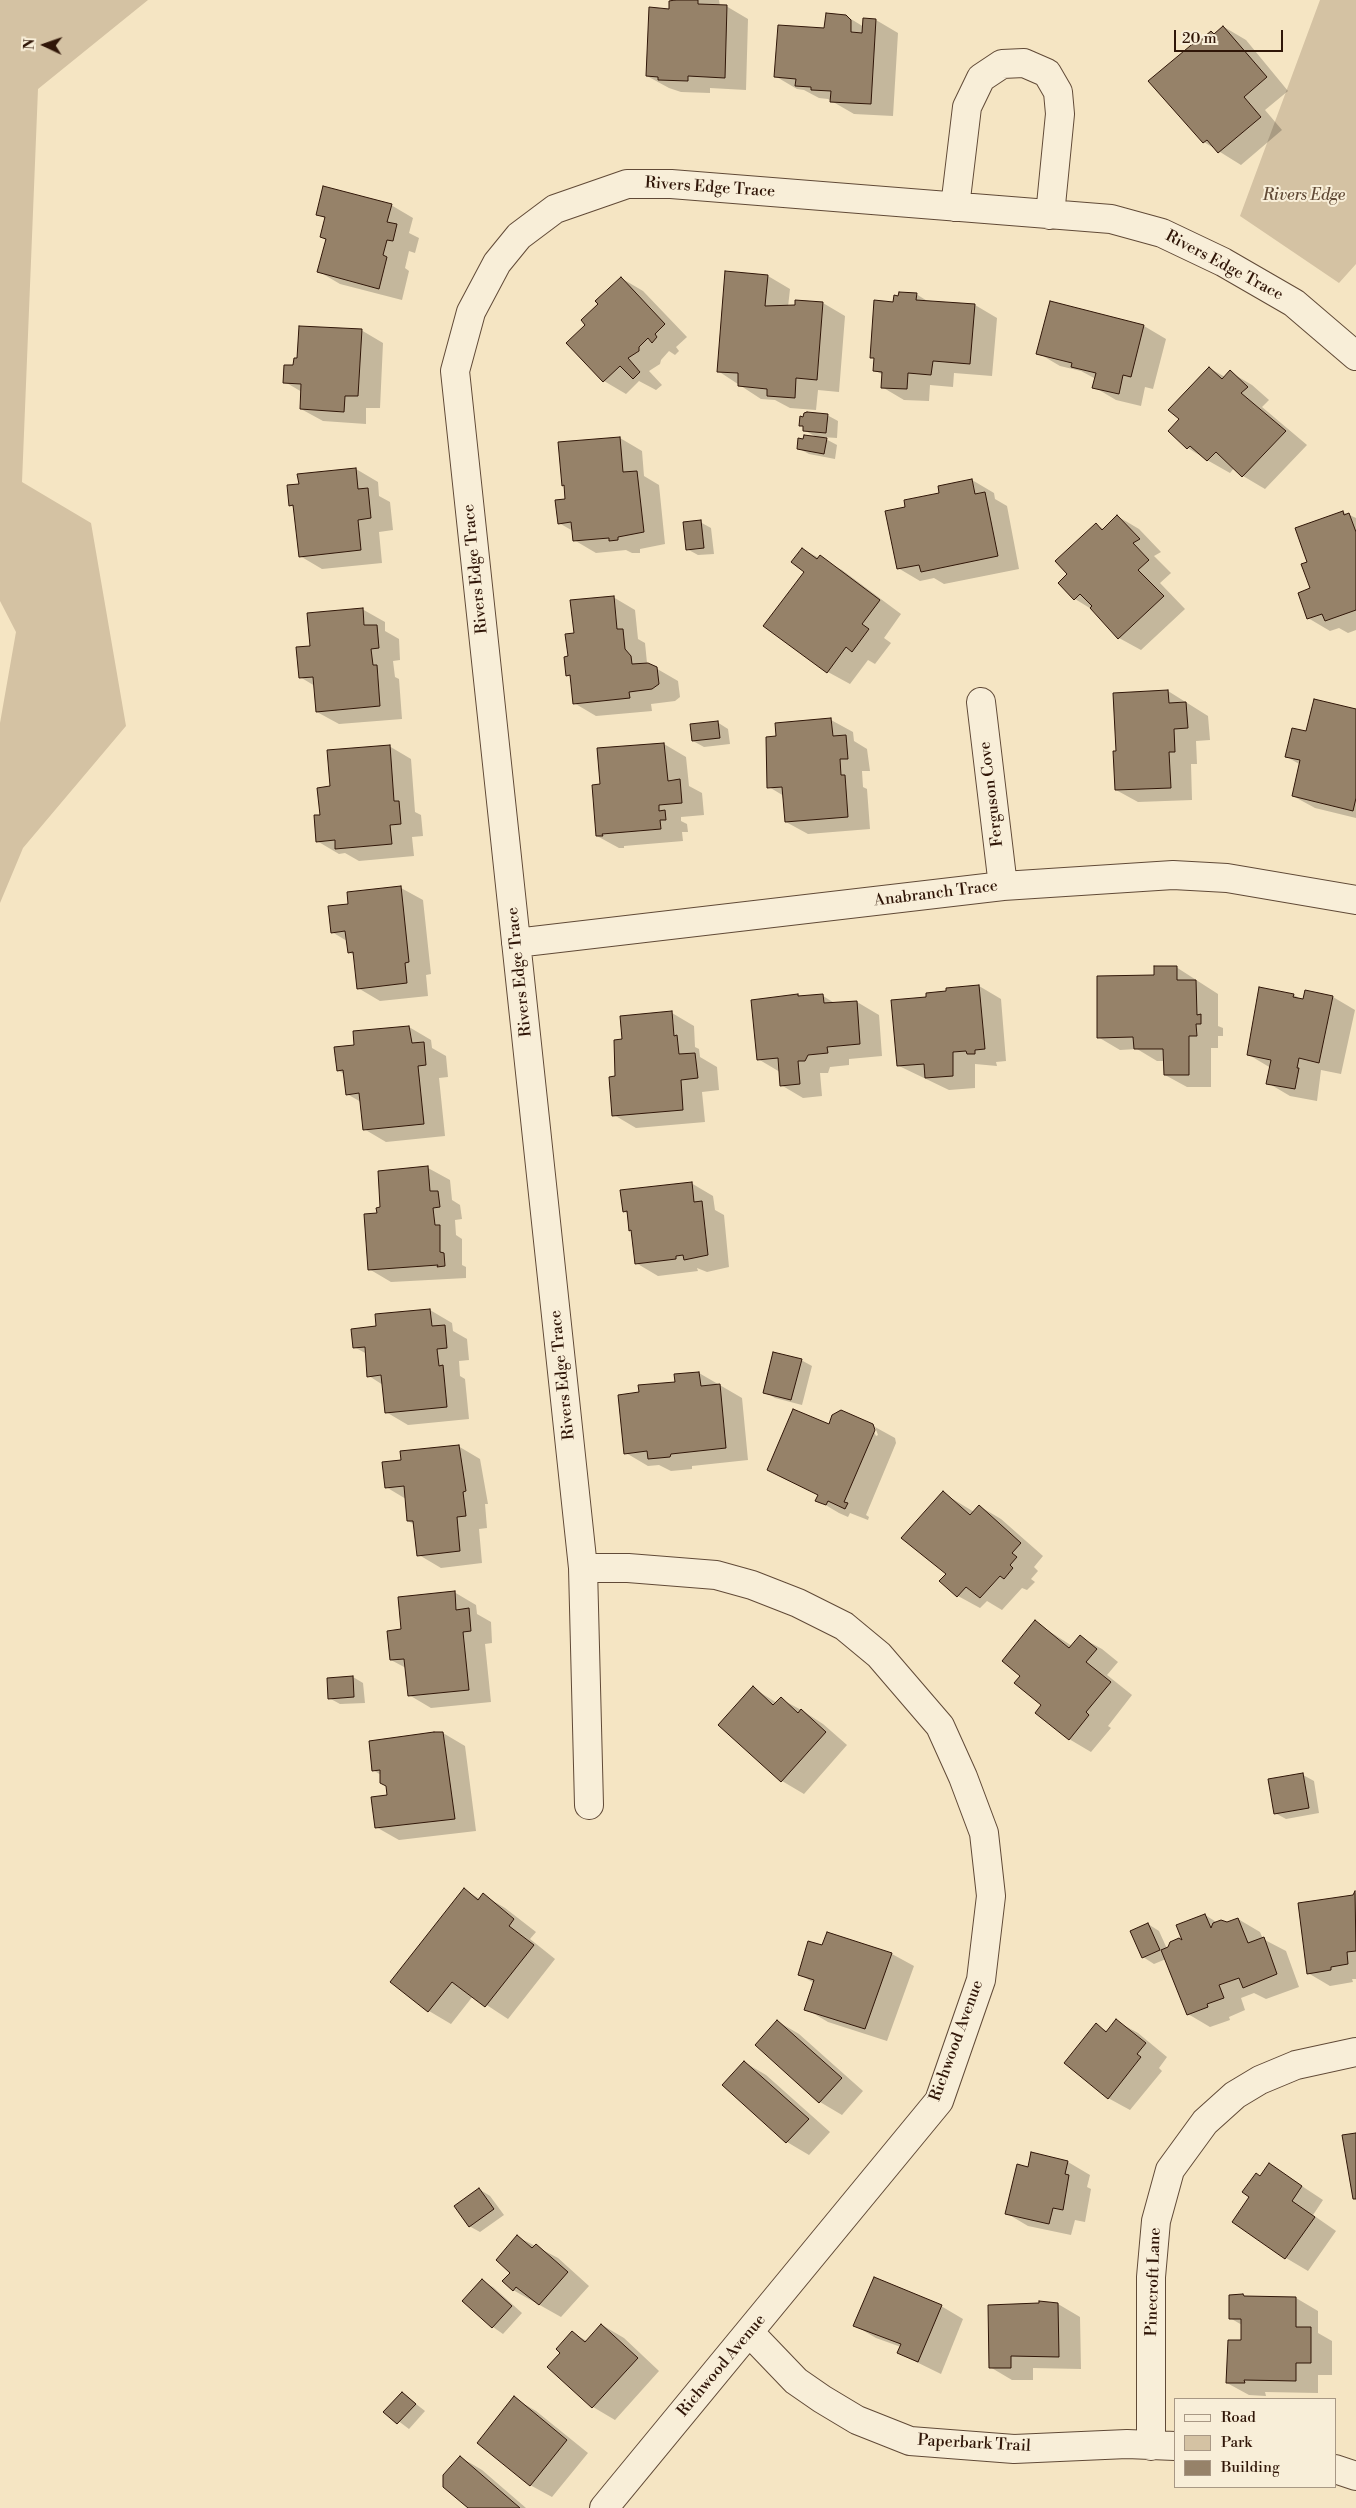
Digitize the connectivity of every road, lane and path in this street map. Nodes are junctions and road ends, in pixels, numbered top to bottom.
1 (955, 207) junction
2 (1050, 215) junction
3 (1356, 356) edge
4 (981, 702) dead end
5 (1004, 886) junction
6 (1356, 900) edge
7 (516, 943) junction
8 (583, 1568) junction
9 (589, 1805) dead end
10 (1356, 2052) edge
11 (749, 2332) junction
12 (1163, 2446) edge
13 (1336, 2469) edge
14 (1356, 2476) edge
15 (604, 2508) edge

1 - 2 street, Rivers Edge Trace
1 - 2 street
1 - 7 street, Rivers Edge Trace
2 - 3 street, Rivers Edge Trace
4 - 5 street, Ferguson Cove
5 - 6 street, Anabranch Trace
5 - 7 street, Anabranch Trace
7 - 8 street, Rivers Edge Trace
8 - 9 street, Rivers Edge Trace
8 - 11 street, Richwood Avenue
10 - 12 street, Pinecroft Lane
11 - 12 street, Paperbark Trail
11 - 15 street, Richwood Avenue
13 - 14 street

